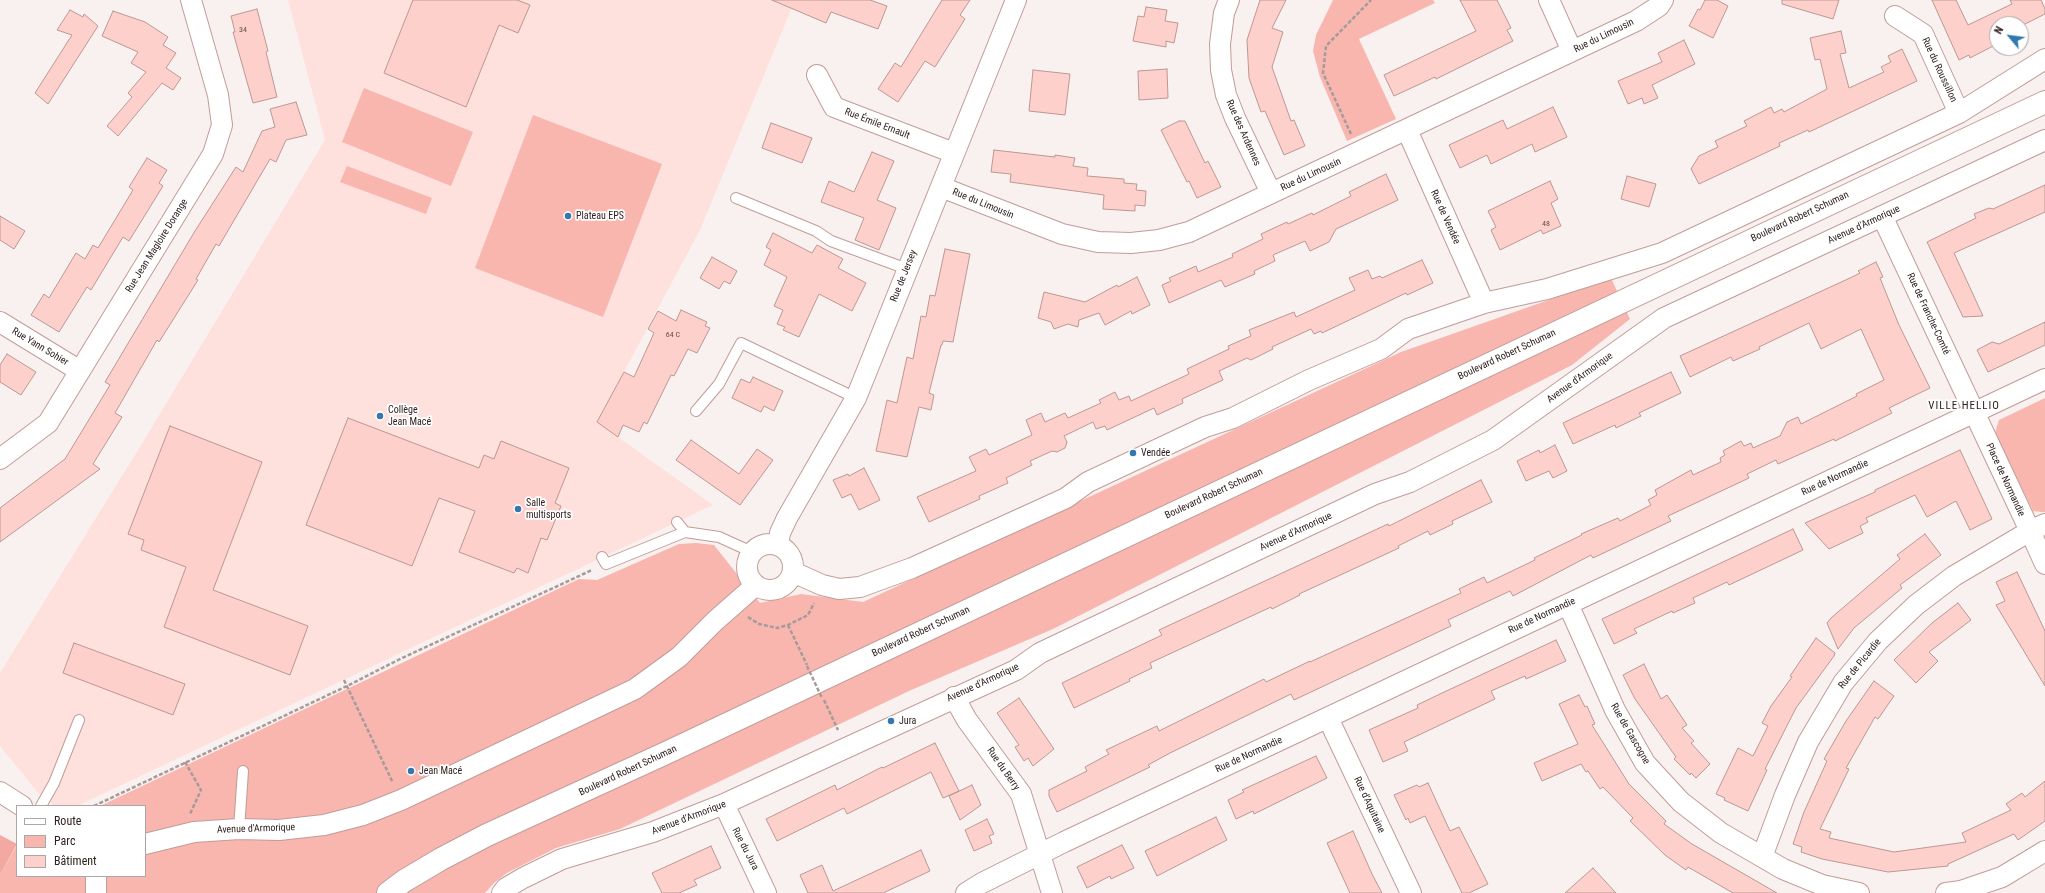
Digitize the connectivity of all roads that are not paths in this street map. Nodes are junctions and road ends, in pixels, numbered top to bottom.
1 (191, 0) edge
2 (1016, 0) edge
3 (1229, 0) edge
4 (1549, 0) edge
5 (1663, 0) edge
6 (1896, 16) dead end
7 (1572, 51) junction
8 (2045, 59) edge
9 (817, 75) dead end
10 (2045, 102) edge
11 (1959, 113) junction
12 (1406, 130) junction
13 (2045, 140) edge
14 (954, 153) junction
15 (941, 187) junction
16 (1271, 193) junction
17 (736, 198) dead end
18 (1882, 216) junction
19 (907, 269) junction
20 (1484, 303) junction
21 (0, 322) edge
22 (80, 370) junction
23 (2045, 379) edge
24 (856, 398) junction
25 (696, 411) dead end
26 (1974, 412) junction
27 (0, 459) edge
28 (677, 522) dead end
29 (2037, 528) edge
30 (685, 532) junction
31 (778, 545) junction
32 (752, 552) junction
33 (604, 561) road end
34 (2045, 564) edge
35 (793, 572) junction
36 (756, 585) junction
37 (1568, 604) junction
38 (954, 697) junction
39 (1328, 718) junction
40 (79, 720) dead end
41 (243, 772) dead end
42 (0, 792) edge
43 (724, 804) junction
44 (20, 805) edge
45 (42, 805) edge
46 (239, 829) junction
47 (146, 844) edge
48 (2045, 851) edge
49 (1040, 855) junction
50 (1762, 856) junction
51 (96, 877) edge
52 (527, 885) edge
53 (96, 893) edge
54 (388, 893) edge
55 (502, 893) edge
56 (766, 893) edge
57 (966, 893) edge
58 (1052, 893) edge
59 (1410, 893) edge
60 (1859, 893) edge
61 (1946, 893) edge

1 - 22 street, Rue Jean Magloire Dorange
2 - 14 street, Rue de Jersey
3 - 16 street, Rue des Ardennes
4 - 7 street
5 - 7 street, Rue du Limousin
6 - 11 street, Rue du Roussillon
7 - 12 street, Rue du Limousin
8 - 11 street
9 - 14 street, Rue Émile Ernault
10 - 54 main road, Boulevard Robert Schuman
11 - 20 street
12 - 16 street, Rue du Limousin
12 - 20 street, Rue de Vendée
13 - 18 street, Avenue d'Armorique
14 - 15 street, Rue de Jersey
15 - 16 street, Rue du Limousin
15 - 19 street, Rue de Jersey
17 - 19 lane
18 - 26 street, Rue de Franche-Comté
18 - 38 street, Avenue d'Armorique
19 - 24 street, Rue de Jersey
20 - 35 street
21 - 22 street, Rue Yann Sohier
22 - 27 street, Rue Jean Magloire Dorange
23 - 26 street, Rue de Normandie
24 - 25 lane
24 - 31 street, Rue de Jersey
26 - 29 street, Place de Normandie
26 - 37 street, Rue de Normandie
28 - 30 lane
29 - 34 street, Place de Normandie
29 - 50 street, Rue de Picardie
30 - 32 lane
30 - 33 lane
31 - 32 street
31 - 35 street
32 - 36 street
35 - 36 street
36 - 46 street, Avenue d'Armorique
37 - 39 street, Rue de Normandie
37 - 50 street, Rue de Gascogne
38 - 43 street, Avenue d'Armorique
38 - 49 street, Rue du Berry
39 - 49 street, Rue de Normandie
39 - 59 street, Rue d'Aquitaine
40 - 45 lane
41 - 46 lane
42 - 44 street
43 - 52 street, Avenue d'Armorique
43 - 56 street, Rue du Jura
46 - 47 street, Avenue d'Armorique
48 - 61 street
49 - 57 street
49 - 58 street, Rue du Berry
50 - 60 street, Rue de Gascogne
51 - 53 street
52 - 55 street

